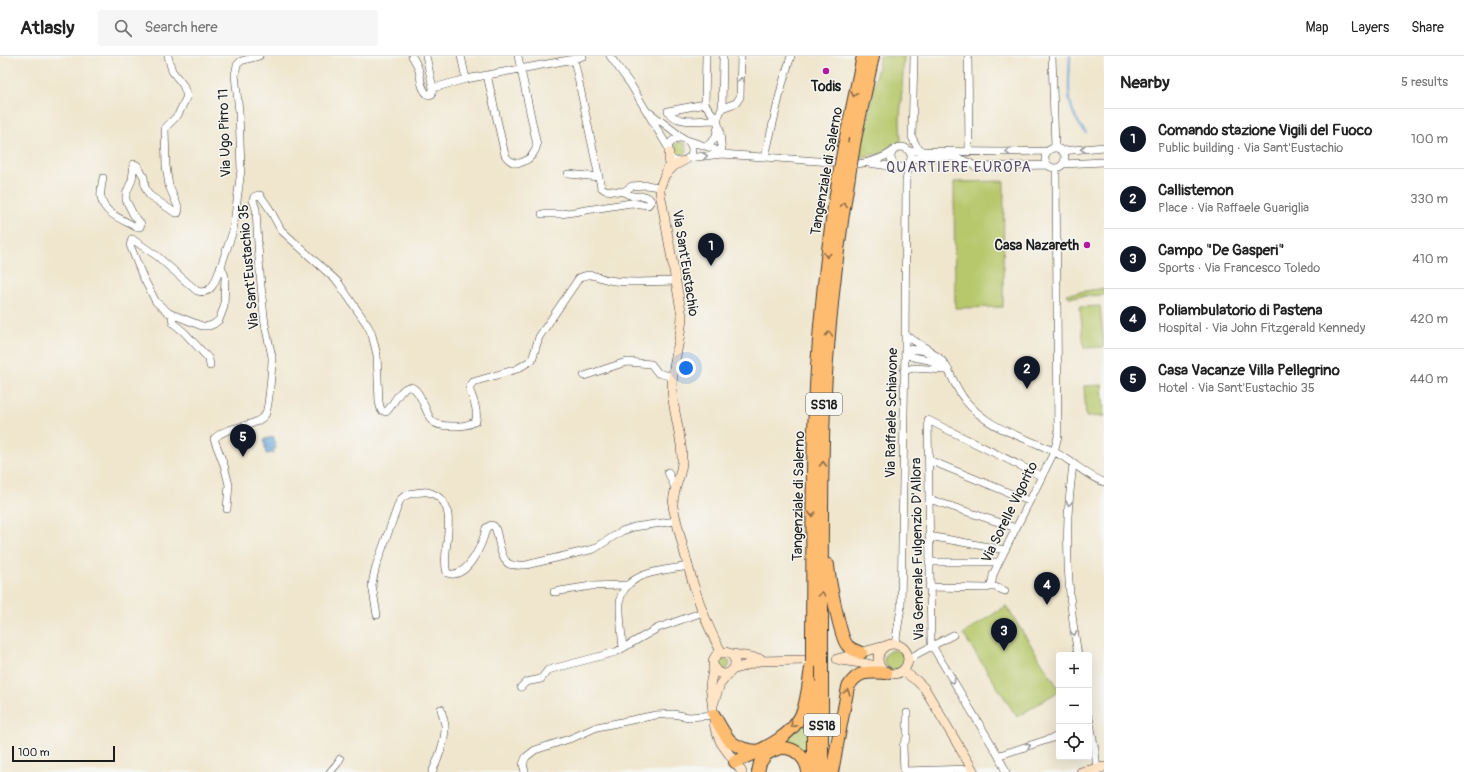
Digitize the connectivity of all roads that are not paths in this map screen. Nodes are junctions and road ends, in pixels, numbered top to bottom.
1 (168, 56) edge
2 (259, 56) edge
3 (412, 56) edge
4 (426, 56) edge
5 (461, 56) edge
6 (518, 56) edge
7 (583, 56) edge
8 (610, 56) edge
9 (706, 56) edge
10 (723, 56) edge
11 (741, 56) edge
12 (791, 56) edge
13 (863, 56) edge
14 (873, 56) edge
15 (914, 56) edge
16 (968, 56) edge
17 (1052, 56) edge
18 (574, 59) junction
19 (521, 69) junction
20 (488, 75) junction
21 (466, 79) junction
22 (433, 88) junction
23 (705, 104) junction
24 (722, 108) junction
25 (647, 111) junction
26 (718, 123) junction
27 (912, 137) junction
28 (684, 139) junction
29 (707, 146) junction
30 (1055, 148) junction
31 (1104, 148) edge
32 (907, 149) junction
33 (669, 151) junction
34 (923, 151) junction
35 (969, 151) junction
36 (1047, 151) junction
37 (1062, 151) junction
38 (892, 152) junction
39 (722, 154) junction
40 (766, 157) junction
41 (685, 160) junction
42 (910, 161) junction
43 (1104, 162) edge
44 (866, 163) junction
45 (1063, 164) junction
46 (1048, 165) junction
47 (897, 167) junction
48 (1056, 168) junction
49 (568, 174) dead end
50 (665, 175) junction
51 (844, 176) junction
52 (599, 177) junction
53 (103, 178) dead end
54 (906, 181) junction
55 (660, 187) junction
56 (623, 192) junction
57 (542, 214) dead end
58 (221, 266) junction
59 (676, 281) junction
60 (173, 315) junction
61 (905, 335) junction
62 (905, 351) junction
63 (940, 358) junction
64 (210, 366) dead end
65 (949, 370) junction
66 (904, 371) junction
67 (584, 376) dead end
68 (673, 377) junction
69 (1054, 452) junction
70 (929, 460) junction
71 (1073, 464) junction
72 (668, 472) dead end
73 (1041, 476) junction
74 (1104, 482) edge
75 (675, 488) junction
76 (929, 499) junction
77 (1029, 500) junction
78 (227, 509) dead end
79 (822, 515) junction
80 (676, 521) junction
81 (1016, 528) junction
82 (929, 536) junction
83 (1005, 550) junction
84 (929, 562) junction
85 (999, 562) junction
86 (689, 566) junction
87 (626, 585) junction
88 (991, 586) junction
89 (929, 587) junction
90 (1004, 591) dead end
91 (554, 592) dead end
92 (703, 612) junction
93 (377, 615) dead end
94 (817, 633) junction
95 (712, 636) junction
96 (953, 636) dead end
97 (891, 645) junction
98 (932, 647) junction
99 (623, 648) junction
100 (1077, 652) edge
101 (723, 653) junction
102 (861, 653) junction
103 (766, 660) junction
104 (809, 661) junction
105 (908, 661) junction
106 (714, 663) junction
107 (883, 670) junction
108 (731, 671) junction
109 (903, 671) junction
110 (521, 687) dead end
111 (441, 709) dead end
112 (713, 711) junction
113 (907, 713) dead end
114 (1089, 724) edge
115 (1056, 737) edge
116 (763, 752) junction
117 (998, 755) junction
118 (340, 760) dead end
119 (739, 767) edge
120 (1099, 769) edge
121 (973, 770) edge
122 (330, 772) edge
123 (432, 772) edge
124 (525, 772) edge
125 (758, 772) edge
126 (808, 772) edge
127 (813, 772) edge
128 (822, 772) edge
129 (832, 772) edge
130 (904, 772) edge
131 (1006, 772) edge
132 (1081, 772) edge

1 - 53 street
2 - 58 street, Via Ugo Pirro 11
3 - 22 street
4 - 22 street
5 - 21 street
6 - 19 street
7 - 18 street
8 - 25 street
9 - 23 street
10 - 24 street
24 -> 11 street
12 - 40 street
13 -> 51 highway, Tangenziale di Salerno / SS18, bridge
14 - 51 highway, Tangenziale di Salerno / SS18, bridge
15 - 27 street
16 - 35 street
17 - 30 street
18 - 19 street
18 - 52 street
19 - 20 street
19 - 20 street
20 - 21 street
21 - 22 street
23 - 26 street
23 - 26 street
24 - 26 street
25 - 28 street
25 - 33 street
26 - 29 street
26 - 39 street
27 - 32 street
27 - 34 street
28 - 29 street
28 - 33 street
28 - 41 street
29 - 39 street
30 - 36 street
30 - 37 street
31 -> 37 street
32 - 34 street
32 - 38 street
32 - 42 street
33 - 41 street
33 - 50 street
34 - 35 street
36 -> 35 street
36 - 46 street
37 - 45 street
38 - 44 street
38 - 47 street
39 - 40 street
41 -> 39 street
40 - 44 street
41 - 50 street
42 - 46 street
42 - 47 street
42 - 54 street, Via Raffaele Schiavone
43 - 45 street
44 - 47 street
45 - 48 street
46 - 48 street
47 - 54 street
48 - 69 street, Via Sorelle Vigorito
49 - 52 street
50 - 55 street
79 -> 51 highway, Tangenziale di Salerno / SS18
51 -> 94 highway, Tangenziale di Salerno / SS18
52 - 56 street
54 - 61 street, Via Raffaele Schiavone
55 - 56 street
55 - 59 street, Via Sant'Eustachio
56 - 57 street
58 - 60 street, Via Ugo Pirro 11
58 - 60 street, Via Ugo Pirro 11
59 - 68 street, Via Sant'Eustachio
59 - 78 street, Via Sant'Eustachio 35
60 - 64 street
61 - 62 street, Via Raffaele Schiavone
61 - 63 street
62 - 63 street
62 - 65 street
62 - 66 street, Via Raffaele Schiavone
63 - 65 street
65 - 66 street
65 - 69 street
66 - 97 street, Via Raffaele Schiavone
67 - 68 street
68 - 75 street, Via Sant'Eustachio
69 - 71 street
69 - 73 street, Via Sorelle Vigorito
70 - 73 street, Via Generale Fulgenzio D'Allora
70 - 76 street, Via Generale Fulgenzio D'Allora
70 - 77 street
71 - 74 street
71 -> 100 street
72 - 75 street
73 - 77 street, Via Sorelle Vigorito
75 - 80 street, Via Sant'Eustachio
76 - 81 street
76 - 82 street, Via Generale Fulgenzio D'Allora
77 - 81 street, Via Sorelle Vigorito
94 -> 79 highway, Tangenziale di Salerno / SS18
79 - 102 highway
80 - 86 street, Via Sant'Eustachio
80 - 93 street
81 - 83 street, Via Sorelle Vigorito
82 - 83 street
82 - 84 street, Via Generale Fulgenzio D'Allora
83 - 85 street, Via Sorelle Vigorito
84 - 85 street
84 - 89 street, Via Generale Fulgenzio D'Allora
85 - 88 street, Via Sorelle Vigorito
86 - 87 street
86 - 92 street, Via Sant'Eustachio
87 - 91 street
87 - 99 street
88 - 89 street
88 - 90 street
89 - 98 street, Via Generale Fulgenzio D'Allora
92 - 95 street, Via Sant'Eustachio
92 - 99 street
94 - 104 highway, Tangenziale di Salerno / SS18, bridge
94 - 128 highway, Tangenziale di Salerno / SS18, bridge
95 - 101 street, Via Sant'Eustachio
95 - 106 street, Via Sant'Eustachio
96 - 98 street
97 - 102 street
97 - 105 street
97 - 107 street
98 - 105 street
98 -> 117 street, Via Generale Fulgenzio D'Allora
99 - 110 street
101 - 103 street
101 - 106 street
101 - 108 street
102 - 107 street
103 - 104 street
103 - 108 street
104 -> 116 highway
104 - 127 highway, Tangenziale di Salerno / SS18
105 - 109 street
106 - 108 street
106 - 112 street, Via Sant'Eustachio
107 - 109 street
129 -> 107 highway
108 - 112 street
109 - 121 street
111 - 123 street
112 - 116 highway
112 - 119 street, Via Sant'Eustachio
112 - 124 street
113 - 130 street
114 - 120 street
117 -> 115 street
116 - 119 highway
116 - 125 highway
116 - 126 highway
117 - 131 street, Via Generale Fulgenzio D'Allora
118 - 122 street
120 - 132 street
121 - 130 street

